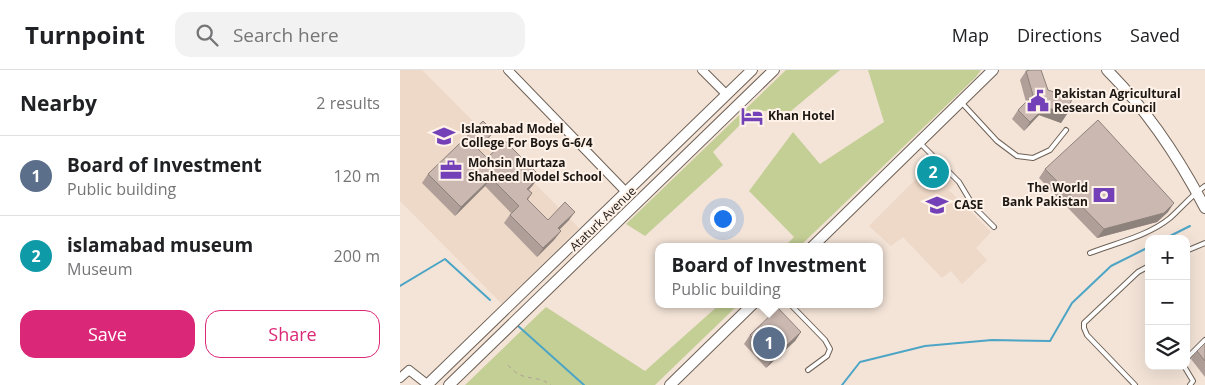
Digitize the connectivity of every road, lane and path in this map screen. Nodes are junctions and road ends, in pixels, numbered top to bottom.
1 (508, 70) edge
2 (702, 70) edge
3 (752, 70) edge
4 (774, 70) edge
5 (993, 70) edge
6 (1107, 70) edge
7 (726, 94) junction
8 (961, 102) junction
9 (1066, 130) dead end
10 (920, 143) junction
11 (1201, 189) edge
12 (627, 192) junction
13 (1205, 208) edge
14 (603, 215) junction
15 (614, 225) junction
16 (994, 227) dead end
17 (816, 243) edge
18 (1205, 243) edge
19 (1190, 249) edge
20 (1090, 253) dead end
21 (1145, 268) edge
22 (749, 308) edge
23 (794, 308) edge
24 (1205, 340) edge
25 (1190, 355) edge
26 (508, 365) dead end
27 (808, 370) dead end
28 (1186, 370) edge
29 (400, 378) edge
30 (427, 385) edge
31 (449, 385) edge
32 (551, 385) edge
33 (670, 385) edge
34 (1135, 385) edge
35 (1190, 385) edge

1 - 12 street
2 - 7 street
3 - 7 street, Ataturk Avenue
4 - 15 street, Ataturk Avenue
5 - 8 street
6 - 11 street
7 - 12 street, Ataturk Avenue
8 - 9 lane
8 - 10 street
10 - 16 lane
10 - 17 street
11 - 13 street
11 - 20 lane
12 - 14 street, Ataturk Avenue
14 - 15 street
14 - 30 street, Ataturk Avenue
15 - 31 street, Ataturk Avenue
18 - 19 lane
21 - 34 lane
22 - 33 street
23 - 27 lane
24 - 25 lane
26 - 32 path
28 - 35 lane
29 - 30 street

